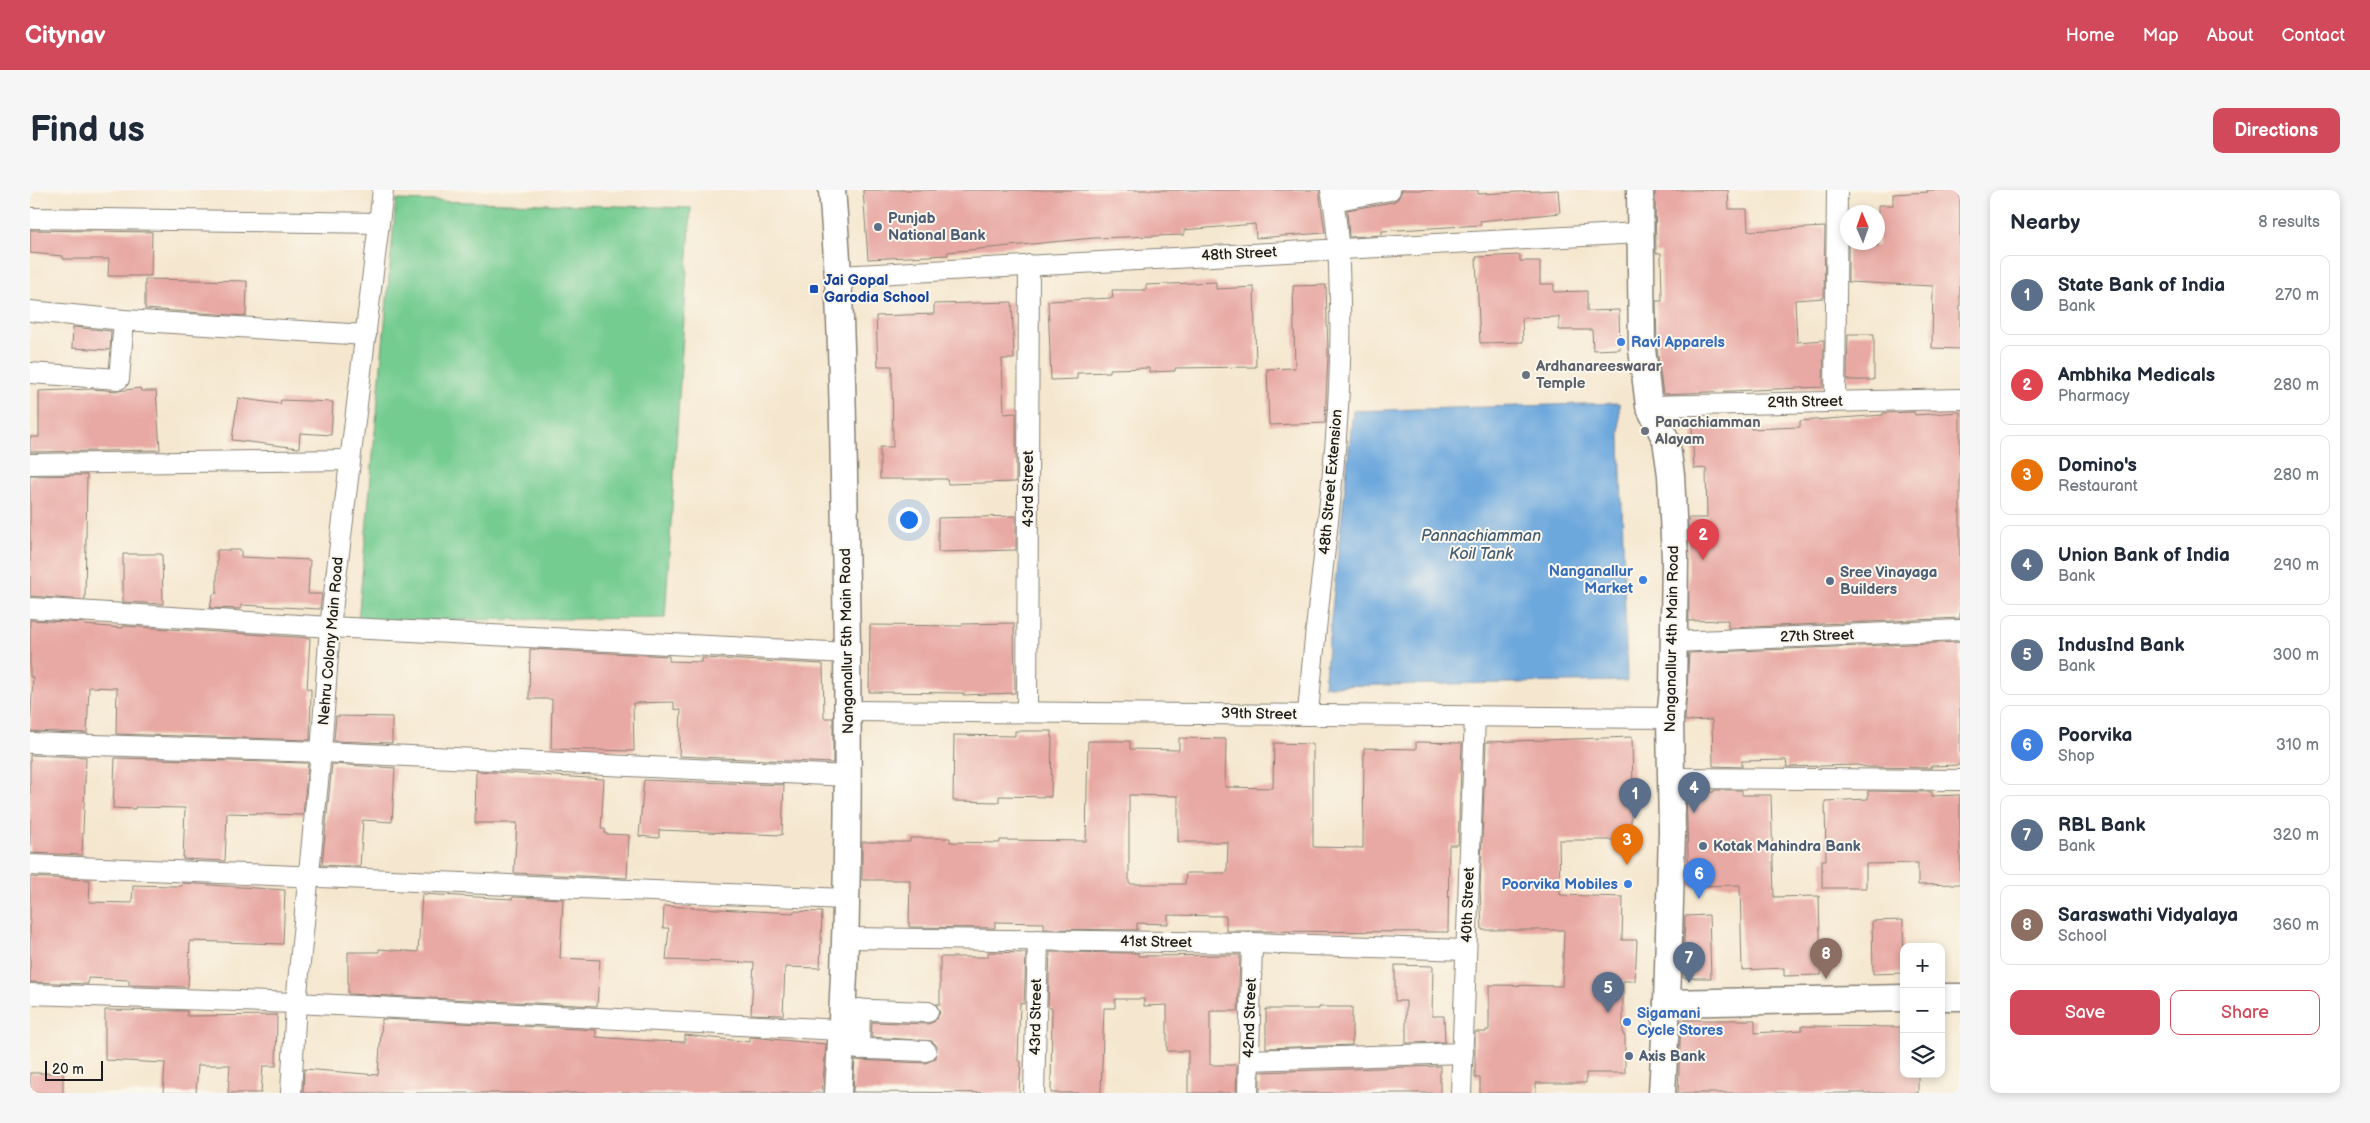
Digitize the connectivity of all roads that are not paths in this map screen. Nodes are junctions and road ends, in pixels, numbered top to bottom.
1 (383, 190) edge
2 (832, 190) edge
3 (1390, 190) edge
4 (1640, 190) edge
5 (1837, 190) edge
6 (1332, 195) edge
7 (30, 218) edge
8 (379, 223) junction
9 (1639, 233) junction
10 (1339, 249) junction
11 (1029, 266) junction
12 (840, 276) junction
13 (30, 311) edge
14 (124, 320) junction
15 (366, 335) junction
16 (30, 373) edge
17 (1960, 399) edge
18 (1835, 401) junction
19 (1650, 406) junction
20 (350, 460) junction
21 (30, 464) edge
22 (30, 608) edge
23 (330, 627) junction
24 (1960, 630) edge
25 (1674, 642) junction
26 (848, 653) junction
27 (849, 711) junction
28 (1027, 712) junction
29 (1308, 715) junction
30 (1475, 716) junction
31 (1670, 718) junction
32 (30, 743) edge
33 (322, 752) junction
34 (848, 776) junction
35 (1673, 778) junction
36 (1960, 780) edge
37 (30, 865) edge
38 (309, 876) junction
39 (845, 899) junction
40 (847, 938) junction
41 (1038, 940) junction
42 (1252, 943) junction
43 (1466, 950) junction
44 (30, 994) edge
45 (1945, 997) edge
46 (1960, 997) edge
47 (1900, 998) edge
48 (296, 1003) junction
49 (1668, 1003) junction
50 (928, 1012) dead end
51 (849, 1029) junction
52 (926, 1051) dead end
53 (1463, 1053) junction
54 (1249, 1060) junction
55 (291, 1093) edge
56 (838, 1093) edge
57 (1034, 1093) edge
58 (1248, 1093) edge
59 (1461, 1093) edge
60 (1662, 1093) edge

1 - 8 street, Nehru Colony Main Road
2 - 12 street, Nanganallur 5th Main Road
3 - 6 street
4 - 9 street, Nanganallur 4th Main Road
5 - 18 street
6 - 10 street, 48th Street Extension
7 - 8 street
8 - 15 street, Nehru Colony Main Road
9 - 10 street, 48th Street
9 - 19 street, Nanganallur 4th Main Road
10 - 11 street, 48th Street
10 - 29 street, 48th Street Extension
11 - 12 street, 48th Street
11 - 28 street, 43rd Street
12 - 26 street, Nanganallur 5th Main Road
13 - 14 street
14 - 15 street
14 - 16 street
15 - 20 street, Nehru Colony Main Road
17 - 18 street, 29th Street
18 - 19 street, 29th Street
19 - 25 street, Nanganallur 4th Main Road
20 - 21 street
20 - 23 street, Nehru Colony Main Road
22 - 23 street
23 - 26 street
23 - 33 street, Nehru Colony Main Road
24 - 25 street, 27th Street
25 - 31 street, Nanganallur 4th Main Road
26 - 27 street, Nanganallur 5th Main Road
27 - 28 street, 39th Street
27 - 34 street, Nanganallur 5th Main Road
28 - 29 street, 39th Street
29 - 30 street, 39th Street
30 - 31 street, 39th Street
30 - 43 street, 40th Street
31 - 35 street, Nanganallur 4th Main Road
32 - 33 street
33 - 34 street
33 - 38 street, Nehru Colony Main Road
34 - 39 street, Nanganallur 5th Main Road
35 - 36 street
35 - 49 street, Nanganallur 4th Main Road
37 - 38 street
38 - 39 street
38 - 48 street, Nehru Colony Main Road
39 - 40 street, Nanganallur 5th Main Road
40 - 41 street, 41st Street
40 - 51 street, Nanganallur 5th Main Road
41 - 42 street, 41st Street
41 - 57 street, 43rd Street
42 - 43 street, 41st Street
42 - 54 street, 42nd Street
43 - 53 street, 40th Street
44 - 48 street
45 - 46 street
47 - 49 street
48 - 51 street
48 - 55 street, Nehru Colony Main Road
49 - 60 street, Nanganallur 4th Main Road
50 - 51 street
51 - 52 street
51 - 56 street, Nanganallur 5th Main Road
53 - 54 street
53 - 59 street, 40th Street
54 - 58 street, 42nd Street

